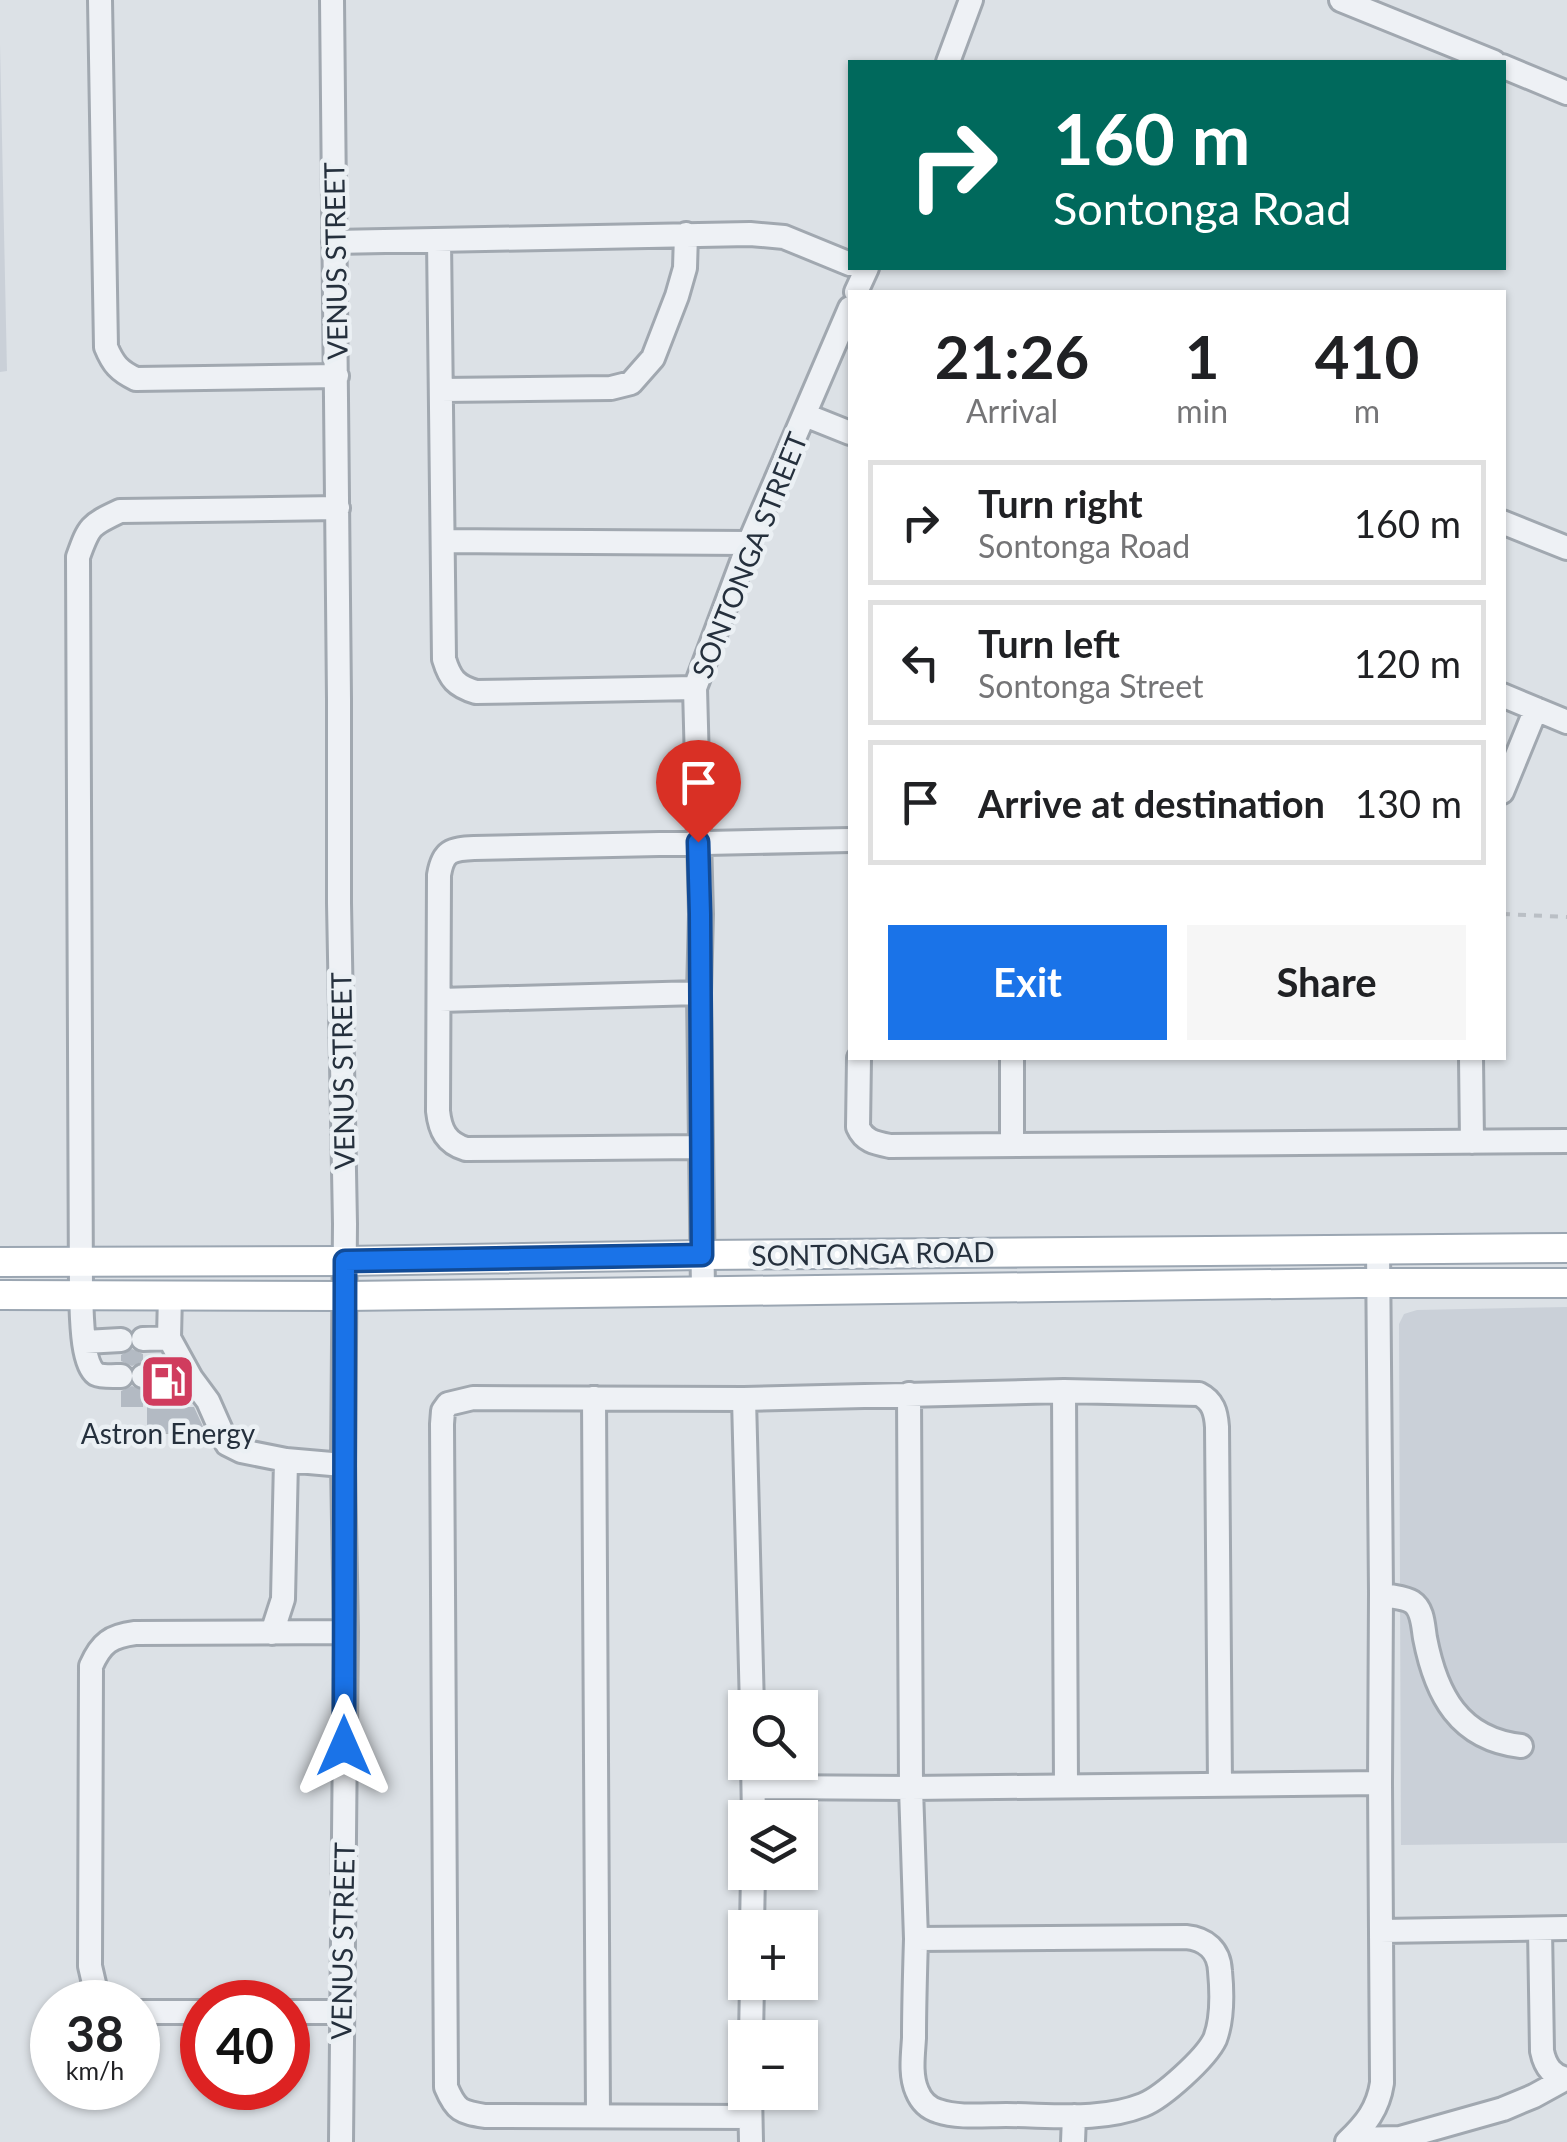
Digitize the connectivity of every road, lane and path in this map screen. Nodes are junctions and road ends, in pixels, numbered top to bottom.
1 (100, 0) edge
2 (332, 0) edge
3 (971, 0) edge
4 (1355, 3) edge
5 (949, 60) edge
6 (1489, 60) edge
7 (1506, 68) edge
8 (1567, 92) edge
9 (686, 234) junction
10 (439, 240) junction
11 (334, 242) junction
12 (848, 262) edge
13 (848, 313) edge
14 (336, 376) junction
15 (442, 390) junction
16 (805, 415) junction
17 (848, 432) edge
18 (338, 508) junction
19 (1506, 524) edge
20 (444, 541) junction
21 (749, 543) junction
22 (1567, 548) edge
23 (695, 688) junction
24 (1506, 698) edge
25 (1536, 709) junction
26 (1567, 722) edge
27 (1506, 782) edge
28 (848, 840) edge
29 (698, 842) junction
30 (1506, 914) edge
31 (1567, 917) edge
32 (699, 993) junction
33 (440, 1000) junction
34 (859, 1060) edge
35 (1012, 1060) edge
36 (1471, 1060) edge
37 (1567, 1141) edge
38 (1472, 1142) junction
39 (1012, 1145) junction
40 (701, 1147) junction
41 (1378, 1248) junction
42 (1567, 1248) edge
43 (702, 1255) junction
44 (81, 1261) junction
45 (345, 1261) junction
46 (0, 1262) edge
47 (1377, 1283) junction
48 (1567, 1283) edge
49 (703, 1290) junction
50 (81, 1294) junction
51 (170, 1294) junction
52 (0, 1295) edge
53 (345, 1296) junction
54 (169, 1338) junction
55 (84, 1342) junction
56 (191, 1378) junction
57 (1064, 1391) junction
58 (910, 1394) junction
59 (594, 1398) junction
60 (744, 1399) junction
61 (286, 1460) junction
62 (343, 1465) junction
63 (1382, 1594) junction
64 (272, 1632) junction
65 (346, 1632) junction
66 (752, 1690) edge
67 (1520, 1746) dead end
68 (754, 1780) edge
69 (1380, 1783) junction
70 (1220, 1784) junction
71 (1066, 1786) junction
72 (754, 1787) junction
73 (911, 1788) junction
74 (754, 1800) edge
75 (1567, 1928) edge
76 (1540, 1929) junction
77 (1382, 1931) junction
78 (916, 1939) junction
79 (93, 1980) edge
80 (310, 2012) edge
81 (341, 2012) junction
82 (1566, 2079) edge
83 (750, 2110) edge
84 (598, 2116) junction
85 (1074, 2116) junction
86 (750, 2118) junction
87 (1349, 2141) edge
88 (341, 2142) edge
89 (751, 2142) edge
90 (1072, 2142) edge

1 - 14 street
2 - 11 street, VENUS STREET
3 - 5 street
4 - 6 street
7 - 8 street
9 - 10 street
9 - 12 street
9 - 15 street
10 - 11 street
10 - 15 street
11 - 14 street, VENUS STREET
13 - 16 street, SONTONGA STREET
14 - 18 street, VENUS STREET
15 - 20 street
16 - 17 street
16 - 21 street, SONTONGA STREET
18 - 44 street
18 - 45 street, VENUS STREET
19 - 22 street
20 - 21 street
20 - 23 street
21 - 23 street, SONTONGA STREET
23 - 29 street, SONTONGA STREET
24 - 25 street
25 - 26 street
25 - 27 street
28 - 29 street
29 - 32 street, SONTONGA STREET
29 - 33 street
30 - 31 path
32 - 33 street
32 - 40 street, SONTONGA STREET
33 - 40 street
34 - 39 street
35 - 39 street
36 - 38 street
37 - 38 street
38 - 39 street
40 - 43 street, SONTONGA STREET
41 - 42 main road, SONTONGA ROAD
41 - 43 main road, SONTONGA ROAD
41 - 47 street
43 - 45 main road, SONTONGA ROAD
43 - 49 street, SONTONGA STREET
44 - 45 main road, SONTONGA ROAD
44 - 46 main road, SONTONGA ROAD
44 - 50 street
45 - 53 street, VENUS STREET
47 - 48 main road, SONTONGA ROAD
47 - 49 main road, SONTONGA ROAD
47 - 63 street
49 - 53 main road, SONTONGA ROAD
50 - 51 main road, SONTONGA ROAD
50 - 52 main road, SONTONGA ROAD
50 - 55 street
51 - 53 main road, SONTONGA ROAD
51 - 54 street
53 - 62 street, VENUS STREET
54 - 55 street
54 - 56 street
55 - 56 street
56 - 61 street
57 - 58 street
57 - 70 street
57 - 71 street
58 - 60 street
58 - 73 street
59 - 60 street
59 - 84 street
59 - 84 street
60 - 66 street
61 - 62 street
61 - 64 street
62 - 65 street, VENUS STREET
63 - 67 street
63 - 69 street
64 - 65 street
64 - 79 street
65 - 81 street, VENUS STREET
68 - 72 street
69 - 70 street
69 - 77 street
70 - 71 street
71 - 73 street
72 - 73 street
72 - 74 street
73 - 78 street
75 - 76 street
76 - 77 street
76 - 82 street
77 - 87 street
78 - 85 street
78 - 85 street
80 - 81 street
81 - 88 street, VENUS STREET
82 - 87 street
83 - 86 street
84 - 86 street
85 - 90 street
86 - 89 street

